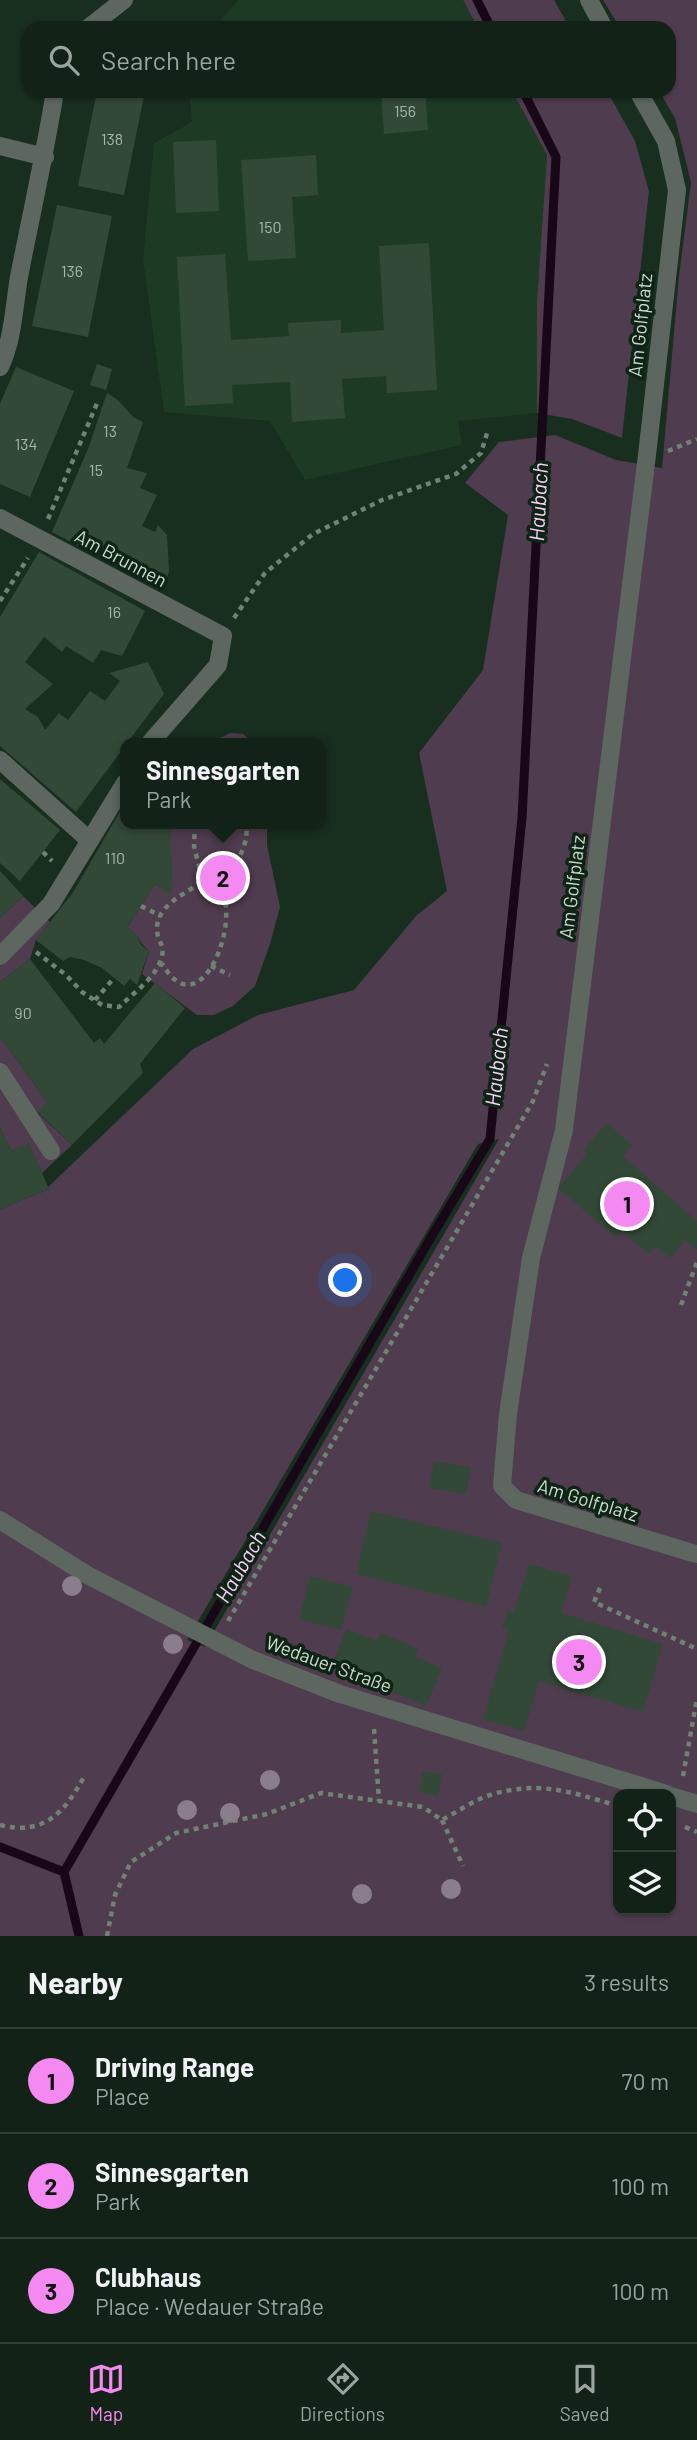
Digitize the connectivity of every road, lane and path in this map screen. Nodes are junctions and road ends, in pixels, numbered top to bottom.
1 (124, 0) edge
2 (589, 0) edge
3 (97, 21) edge
4 (600, 21) edge
5 (54, 98) edge
6 (642, 98) edge
7 (0, 146) edge
8 (45, 158) junction
9 (0, 367) edge
10 (97, 401) dead end
11 (488, 430) dead end
12 (0, 518) edge
13 (40, 539) junction
14 (0, 601) edge
15 (223, 636) junction
16 (154, 738) edge
17 (0, 760) edge
18 (120, 791) edge
19 (194, 829) edge
20 (246, 829) edge
21 (89, 840) junction
22 (203, 883) junction
23 (216, 887) junction
24 (141, 906) dead end
25 (160, 916) junction
26 (17, 940) junction
27 (0, 956) edge
28 (159, 964) junction
29 (211, 965) junction
30 (230, 975) dead end
31 (114, 978) dead end
32 (94, 1000) junction
33 (551, 1054) dead end
34 (0, 1072) edge
35 (51, 1151) dead end
36 (697, 1262) edge
37 (681, 1305) dead end
38 (0, 1520) edge
39 (696, 1554) edge
40 (600, 1588) dead end
41 (213, 1640) junction
42 (697, 1649) edge
43 (697, 1698) edge
44 (372, 1704) junction
45 (85, 1775) dead end
46 (649, 1789) edge
47 (674, 1789) edge
48 (676, 1797) edge
49 (379, 1801) junction
50 (697, 1804) edge
51 (613, 1805) edge
52 (442, 1820) junction
53 (0, 1825) edge
54 (463, 1866) dead end
55 (107, 1936) edge

1 - 3 street
2 - 4 street
5 - 8 street
6 - 39 street, Am Golfplatz
7 - 8 street
8 - 9 street
10 - 13 path
11 - 15 path
12 - 13 street, Am Brunnen
13 - 14 path
13 - 15 street, Am Brunnen
15 - 16 street
17 - 21 street
18 - 21 street
19 - 22 path
20 - 23 path
21 - 26 street
22 - 23 path
22 - 25 path
23 - 29 path
24 - 25 path
25 - 28 path
26 - 27 street
26 - 32 path
28 - 29 path
28 - 32 path
29 - 30 path
31 - 32 path
33 - 41 path
34 - 35 street
36 - 37 path
38 - 41 street, Wedauer Straße
40 - 42 path
41 - 44 street, Wedauer Straße
43 - 47 path
44 - 46 street, Wedauer Straße
44 - 49 path
45 - 53 path
48 - 50 street, Wedauer Straße
49 - 52 path
49 - 55 path
51 - 52 path
52 - 54 path

